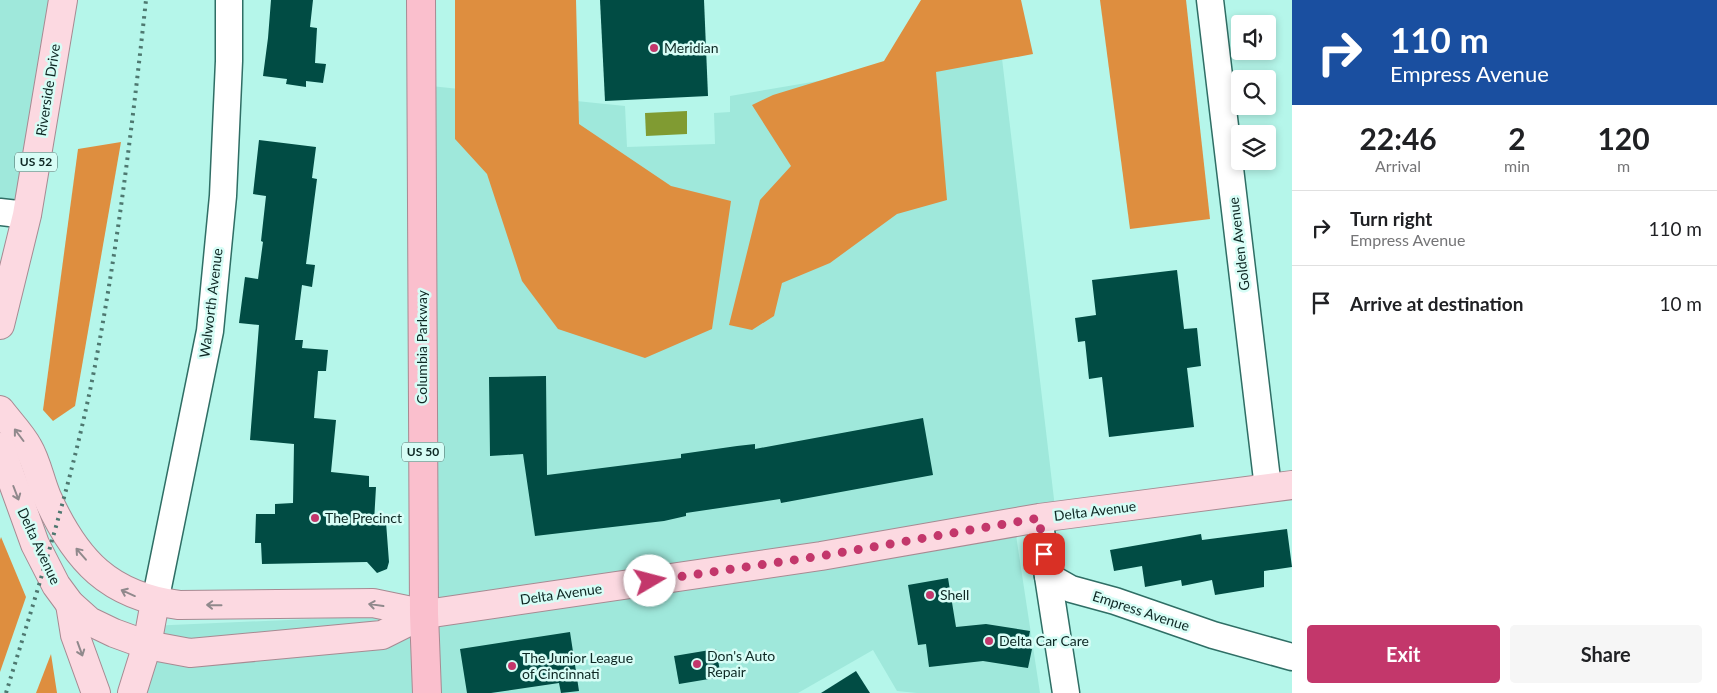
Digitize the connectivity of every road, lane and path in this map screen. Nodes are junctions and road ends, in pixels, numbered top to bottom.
1 (63, 0) edge
2 (229, 0) edge
3 (421, 0) edge
4 (1210, 0) edge
5 (0, 212) edge
6 (27, 215) junction
7 (0, 325) edge
8 (0, 410) edge
9 (0, 447) edge
10 (1280, 486) edge
11 (1039, 518) junction
12 (1048, 576) junction
13 (155, 602) junction
14 (70, 604) junction
15 (424, 614) junction
16 (147, 645) junction
17 (1292, 657) edge
18 (96, 693) edge
19 (132, 693) edge
20 (427, 693) edge
21 (1066, 693) edge

1 - 6 main road, Riverside Drive / US 52
2 - 13 street, Walworth Avenue
3 - 15 highway, Columbia Parkway / US 50
4 - 10 street, Golden Avenue
5 - 6 street
6 - 7 main road, Riverside Drive / US 52
13 -> 8 main road, Delta Avenue
9 -> 14 main road, Delta Avenue
10 - 11 main road, Delta Avenue
11 - 12 street
11 - 15 main road, Delta Avenue
12 - 17 street, Empress Avenue
12 - 21 street
15 -> 13 main road, Delta Avenue
13 - 16 main road
14 - 16 main road, Delta Avenue
14 -> 18 main road
15 - 16 main road, Delta Avenue
15 - 20 highway, Columbia Parkway / US 50
16 - 19 main road

